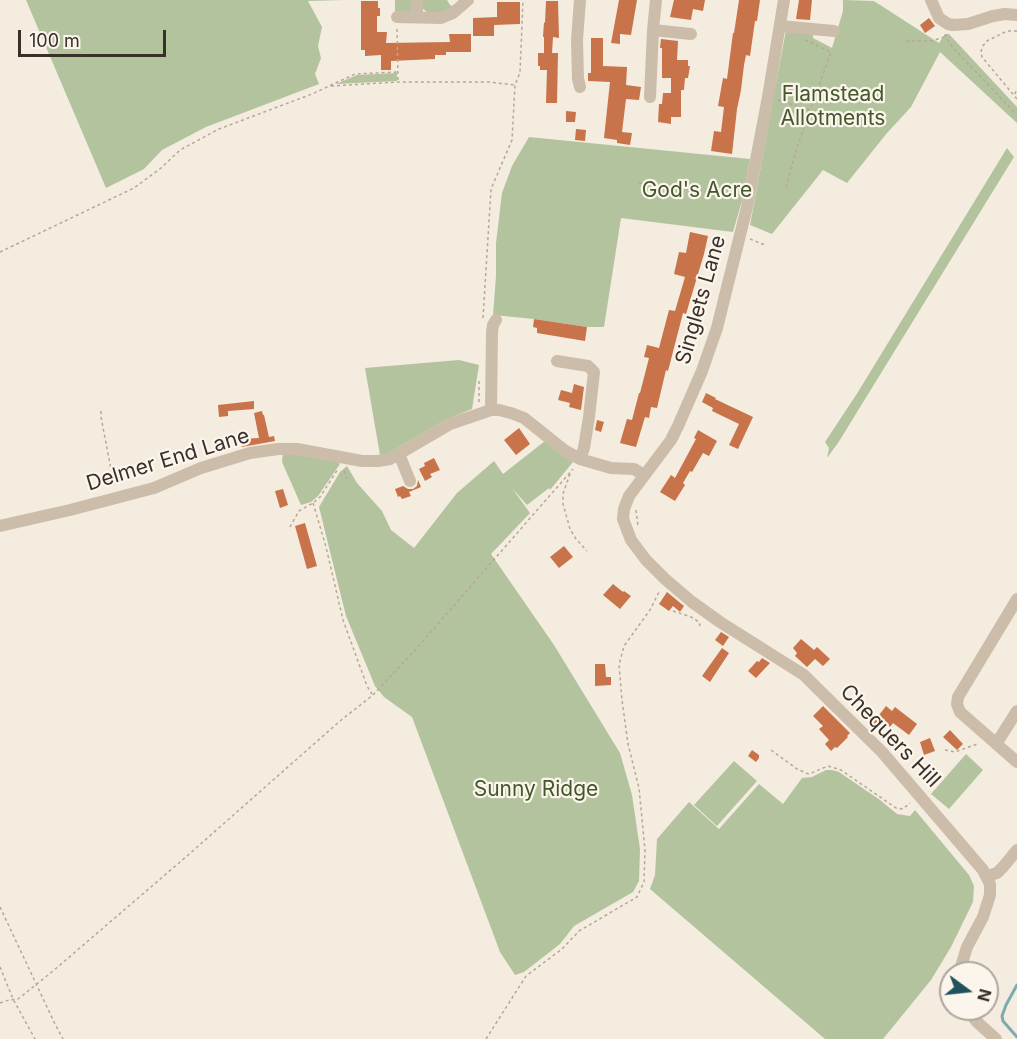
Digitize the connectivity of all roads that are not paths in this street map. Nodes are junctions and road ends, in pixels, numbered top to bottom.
1 (417, 0) edge
2 (468, 0) edge
3 (580, 0) edge
4 (656, 0) edge
5 (784, 0) edge
6 (931, 0) edge
7 (1017, 15) edge
8 (397, 17) road end
9 (417, 17) junction
10 (780, 26) junction
11 (653, 30) junction
12 (834, 31) dead end
13 (691, 34) dead end
14 (580, 87) dead end
15 (650, 97) dead end
16 (496, 320) dead end
17 (557, 361) dead end
18 (491, 410) junction
19 (399, 454) junction
20 (580, 459) junction
21 (644, 475) junction
22 (410, 481) dead end
23 (0, 526) edge
24 (665, 579) joint
25 (1017, 599) edge
26 (1017, 711) edge
27 (992, 741) junction
28 (1017, 762) edge
29 (1017, 850) edge
30 (987, 876) junction
31 (962, 961) edge
32 (976, 1021) edge
33 (996, 1039) edge

1 - 9 street
2 - 9 street
3 - 14 street
4 - 11 street
5 - 10 street, Singlets Lane
6 - 7 street
8 - 9 street
10 - 12 street
10 - 21 street, Singlets Lane
11 - 13 street
11 - 15 street
16 - 18 street
17 - 20 street
18 - 19 street, Delmer End Lane
18 - 20 street
19 - 22 street
19 - 23 street, Delmer End Lane
20 - 21 street
21 - 24 street, Singlets Lane
24 - 30 street, Chequers Hill
25 - 27 street
26 - 27 street
27 - 28 street
29 - 30 street
30 - 31 street
32 - 33 street

